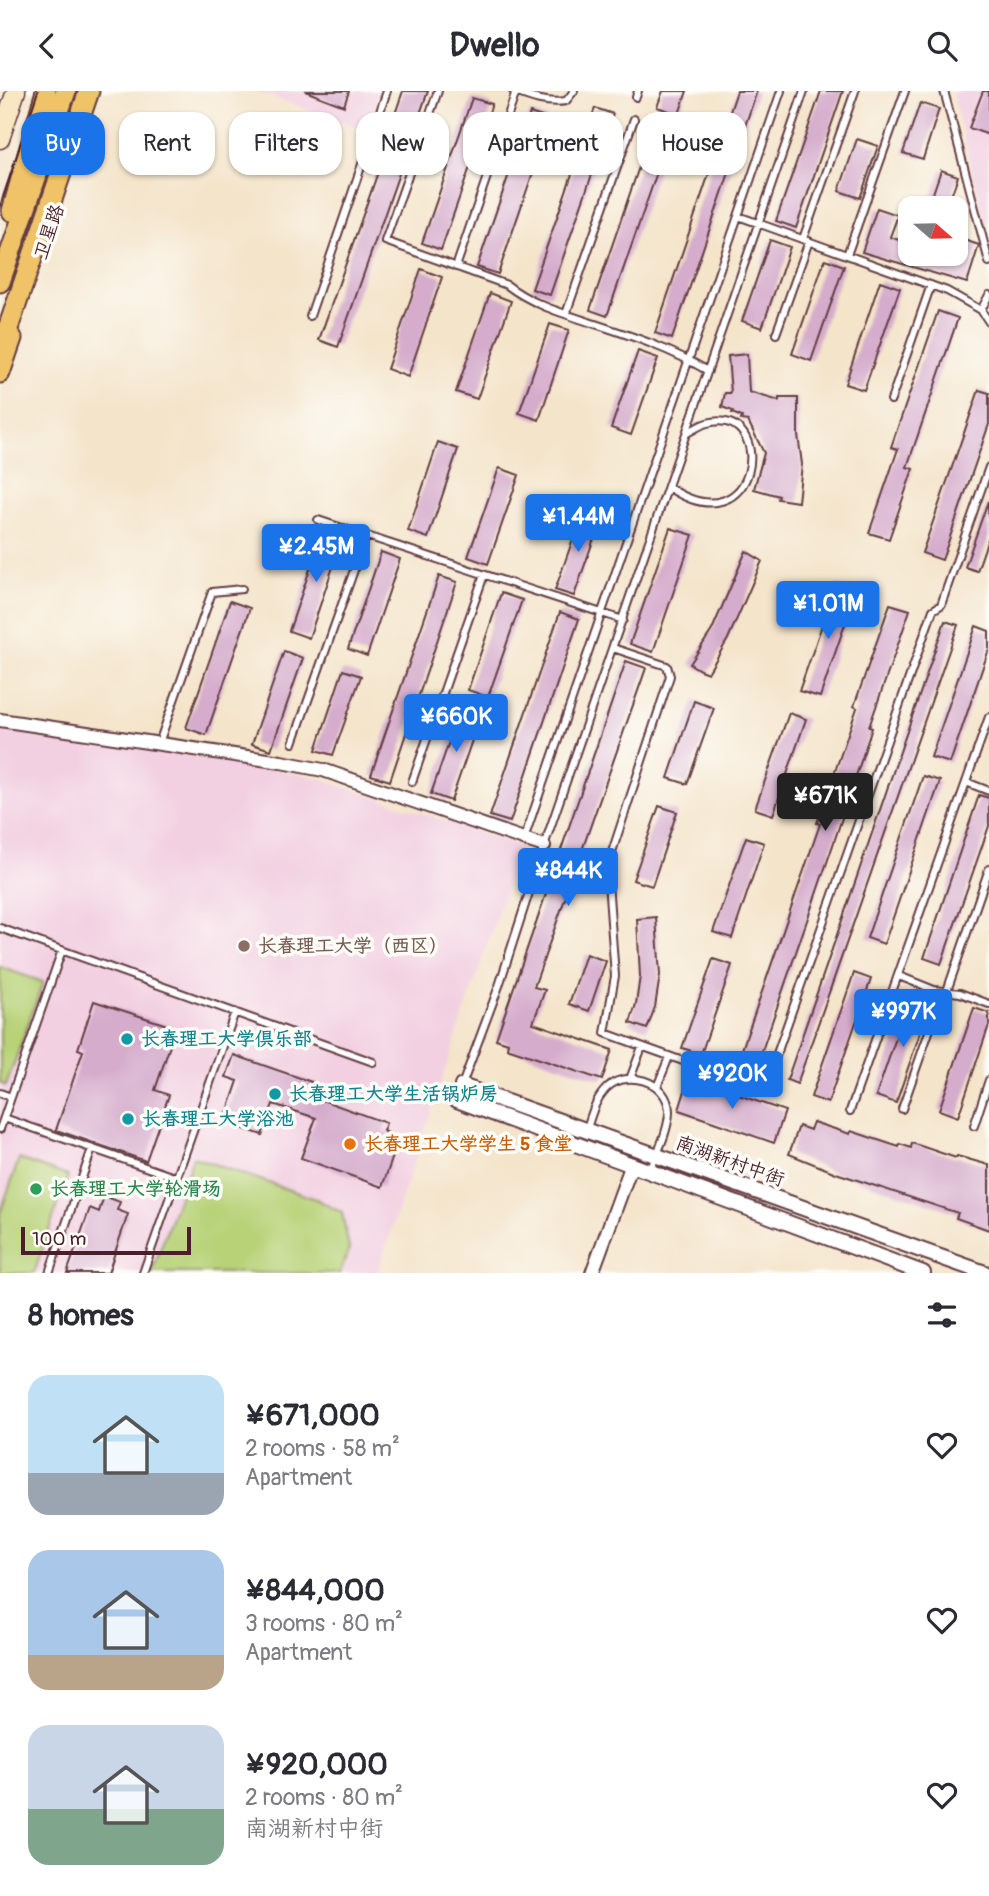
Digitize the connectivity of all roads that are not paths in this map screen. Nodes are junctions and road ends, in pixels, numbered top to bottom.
1 (16, 91) edge
2 (46, 91) edge
3 (66, 91) edge
4 (72, 91) edge
5 (89, 91) edge
6 (98, 91) edge
7 (387, 91) edge
8 (439, 91) edge
9 (574, 91) edge
10 (781, 91) edge
11 (804, 91) edge
12 (855, 91) edge
13 (905, 91) edge
14 (944, 91) edge
15 (514, 92) edge
16 (634, 119) dead end
17 (0, 139) edge
18 (738, 216) junction
19 (758, 223) junction
20 (806, 240) junction
21 (0, 252) edge
22 (847, 255) junction
23 (989, 262) edge
24 (456, 267) junction
25 (0, 282) edge
26 (931, 285) junction
27 (0, 293) edge
28 (989, 295) edge
29 (981, 310) junction
30 (566, 314) junction
31 (310, 316) dead end
32 (989, 322) edge
33 (776, 334) dead end
34 (0, 352) edge
35 (689, 360) junction
36 (708, 371) junction
37 (0, 373) edge
38 (891, 400) dead end
39 (687, 433) junction
40 (989, 467) edge
41 (668, 487) junction
42 (318, 520) dead end
43 (366, 536) junction
44 (484, 575) junction
45 (242, 589) dead end
46 (602, 613) junction
47 (623, 620) junction
48 (612, 648) junction
49 (989, 717) edge
50 (0, 720) edge
51 (159, 743) junction
52 (293, 743) dead end
53 (412, 782) dead end
54 (966, 782) junction
55 (989, 791) edge
56 (524, 839) junction
57 (544, 846) junction
58 (989, 869) edge
59 (0, 928) edge
60 (62, 950) junction
61 (899, 977) junction
62 (947, 991) junction
63 (989, 1004) edge
64 (235, 1012) junction
65 (642, 1047) junction
66 (669, 1057) junction
67 (373, 1062) dead end
68 (630, 1079) junction
69 (989, 1080) edge
70 (657, 1087) junction
71 (0, 1093) edge
72 (459, 1093) junction
73 (11, 1097) junction
74 (902, 1109) dead end
75 (850, 1111) dead end
76 (4, 1118) junction
77 (974, 1126) dead end
78 (0, 1129) edge
79 (587, 1130) junction
80 (582, 1145) junction
81 (92, 1149) junction
82 (656, 1155) junction
83 (632, 1164) junction
84 (650, 1171) junction
85 (177, 1178) junction
86 (49, 1273) edge
87 (144, 1273) edge
88 (592, 1273) edge
89 (923, 1273) edge
90 (985, 1273) edge

1 - 17 main road
2 - 21 main road
3 - 25 main road
4 - 27 main road, 卫星路
5 - 34 main road
6 - 37 main road, 卫星路
7 - 31 lane
8 - 24 lane
9 - 15 lane
10 - 18 lane
11 - 19 lane
12 - 20 lane
13 - 22 lane
14 - 23 lane
15 - 24 lane
16 - 30 lane
18 - 19 lane
18 - 35 lane
19 - 20 lane
19 - 36 lane
20 - 22 lane
20 - 33 lane
22 - 26 lane
24 - 30 lane
26 - 29 lane
26 - 38 lane
28 - 29 lane
29 - 32 lane
30 - 35 lane
35 - 36 lane
35 - 46 lane
36 - 39 lane
39 - 41 lane
39 - 41 lane
40 - 66 lane
41 - 47 lane
42 - 43 lane
43 - 44 lane
43 - 52 lane
44 - 46 lane
44 - 53 lane
45 - 51 lane
46 - 47 lane
46 - 56 lane
47 - 48 lane
48 - 57 lane
48 - 65 lane
49 - 54 lane
50 - 51 street
51 - 56 street
54 - 55 lane
54 - 61 lane
56 - 57 street
57 - 72 lane
58 - 62 lane
59 - 60 lane
60 - 64 lane
60 - 73 lane
61 - 62 lane
61 - 75 lane
62 - 63 lane
62 - 74 lane
64 - 67 lane
64 - 85 lane
65 - 66 lane
65 - 68 lane
66 - 70 lane
68 - 70 lane
68 - 79 lane
69 - 77 lane
70 - 82 lane
71 - 73 lane
72 - 79 street, 南湖新村中街
72 - 80 street, 南湖新村中街
73 - 76 lane
76 - 78 lane
76 - 81 lane
79 - 80 lane
79 - 82 street, 南湖新村中街
80 - 83 street, 南湖新村中街
81 - 85 lane
81 - 86 lane
82 - 84 lane
82 - 90 street, 南湖新村中街
83 - 84 street, 南湖新村中街
83 - 88 street
84 - 89 street, 南湖新村中街
85 - 87 lane

